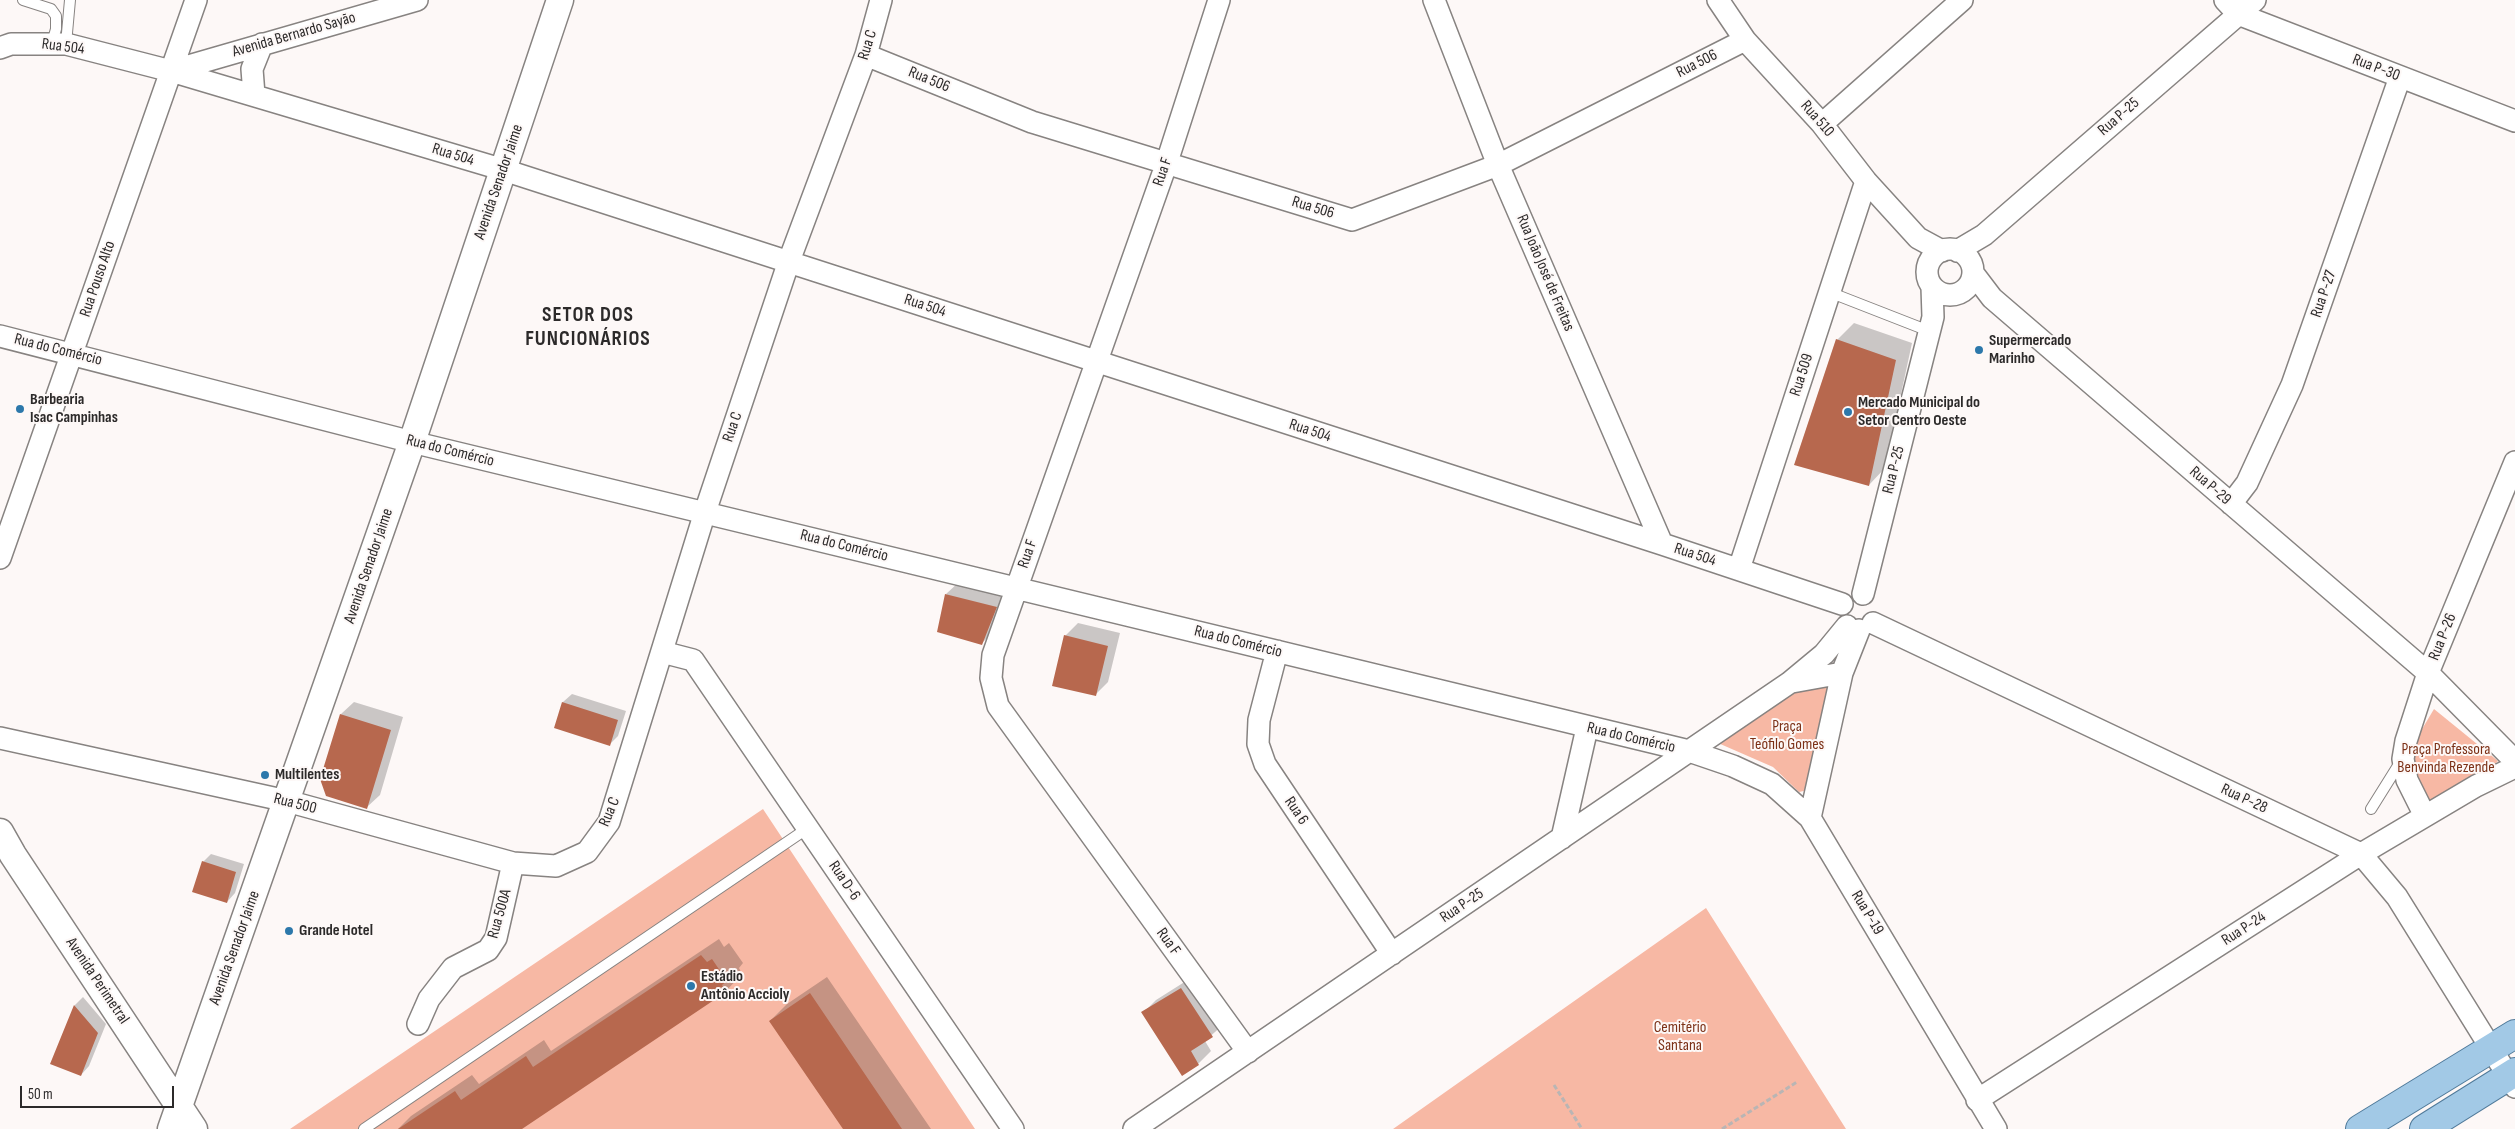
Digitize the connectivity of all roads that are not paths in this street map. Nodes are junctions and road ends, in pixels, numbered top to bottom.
1 (23, 0) edge
2 (70, 0) edge
3 (196, 0) edge
4 (417, 0) edge
5 (560, 0) edge
6 (881, 0) edge
7 (1219, 0) edge
8 (1434, 0) edge
9 (1718, 0) edge
10 (1962, 0) edge
11 (2255, 0) edge
12 (2231, 7) edge
13 (1745, 40) junction
14 (59, 44) junction
15 (262, 44) junction
16 (0, 48) edge
17 (866, 55) junction
18 (171, 71) junction
19 (2400, 77) junction
20 (254, 95) junction
21 (2515, 121) edge
22 (1822, 124) junction
23 (1166, 165) junction
24 (1498, 165) junction
25 (504, 170) junction
26 (1866, 181) junction
27 (1954, 260) junction
28 (789, 261) junction
29 (1829, 292) junction
30 (1947, 292) junction
31 (1992, 298) junction
32 (1931, 324) junction
33 (0, 336) edge
34 (73, 353) junction
35 (1096, 362) junction
36 (412, 442) junction
37 (2515, 462) edge
38 (2231, 504) junction
39 (705, 512) junction
40 (1662, 544) junction
41 (0, 558) edge
42 (1739, 569) junction
43 (1016, 588) junction
44 (1863, 594) junction
45 (1842, 604) junction
46 (1860, 627) junction
47 (1277, 651) junction
48 (662, 652) junction
49 (1842, 674) junction
50 (2428, 674) junction
51 (1789, 683) junction
52 (1587, 728) junction
53 (0, 738) edge
54 (1689, 752) junction
55 (2402, 759) junction
56 (2515, 761) edge
57 (2515, 767) edge
58 (288, 801) junction
59 (2372, 810) dead end
60 (2425, 816) junction
61 (1810, 818) junction
62 (808, 828) junction
63 (0, 832) edge
64 (1562, 838) junction
65 (587, 852) joint
66 (6, 853) edge
67 (2361, 854) junction
68 (514, 863) junction
69 (1392, 954) junction
70 (418, 1024) dead end
71 (2515, 1034) edge
72 (2489, 1048) junction
73 (1248, 1052) junction
74 (2513, 1079) edge
75 (1977, 1100) junction
76 (179, 1104) junction
77 (171, 1129) edge
78 (194, 1129) edge
79 (364, 1129) edge
80 (1013, 1129) edge
81 (1134, 1129) edge
82 (1996, 1129) edge
83 (2360, 1129) edge
84 (2424, 1129) edge

1 - 14 lane
2 - 14 lane
3 - 18 street, Rua Pouso Alto
4 - 15 street, Avenida Bernardo Sayão
5 - 25 street, Avenida Senador Jaime
6 - 17 street, Rua C
7 - 23 street, Rua F
8 - 24 street, Rua João José de Freitas
9 - 13 street, Rua 510
10 - 22 street
11 - 12 street, Rua P-25
12 - 19 street, Rua P-30
12 - 27 street, Rua P-25
13 - 22 street, Rua 510
13 - 24 street, Rua 506
14 - 16 street, Rua 504
14 - 18 street, Rua 504
15 - 18 street, Avenida Bernardo Sayão
15 - 20 street
17 - 23 street, Rua 506
17 - 28 street, Rua C
18 - 20 street, Rua 504
18 - 34 street, Rua Pouso Alto
19 - 21 street, Rua P-30
19 - 38 street, Rua P-27
20 - 25 street, Rua 504
22 - 26 street, Rua 510
23 - 24 street, Rua 506
23 - 35 street, Rua F
24 - 40 street, Rua João José de Freitas
25 - 28 street, Rua 504
25 - 36 street, Avenida Senador Jaime
26 - 27 street, Rua 510
26 - 29 street, Rua 509
27 - 30 street
27 - 30 street, Rua P-25
27 - 31 street, Rua P-29
28 - 35 street, Rua 504
28 - 39 street, Rua C
29 - 32 lane
29 - 42 street, Rua 509
30 - 31 street
30 - 32 street, Rua P-25
31 - 38 street, Rua P-29
32 - 44 street, Rua P-25
33 - 34 street, Rua do Comércio
34 - 36 street, Rua do Comércio
34 - 41 street, Rua Pouso Alto
35 - 40 street, Rua 504
35 - 43 street, Rua F
36 - 39 street, Rua do Comércio
36 - 58 street, Avenida Senador Jaime
37 - 50 street, Rua P-26
38 - 50 street, Rua P-29
39 - 43 street, Rua do Comércio
39 - 48 street, Rua C
40 - 42 street, Rua 504
42 - 45 street, Rua 504
43 - 47 street, Rua do Comércio
43 - 73 street, Rua F
44 - 45 street
44 - 46 street
45 - 46 street
46 - 49 street
46 - 51 street, Rua P-25
46 - 67 street, Rua P-28
47 - 52 street, Rua do Comércio
47 - 69 street, Rua 6
48 - 62 street, Rua D-6
48 - 65 street, Rua C
49 - 51 street, Rua P-25
49 - 61 street
50 - 55 street, Rua P-26
50 - 56 street
51 - 54 street, Rua P-25
52 - 54 street, Rua do Comércio
52 - 64 street
53 - 58 street, Rua 500
54 - 61 street, Rua P-19
54 - 64 street, Rua P-25
55 - 59 lane, Rua P-26
55 - 60 street
57 - 60 street, Rua P-24
58 - 68 street, Rua 500
58 - 76 street, Avenida Senador Jaime
60 - 67 street, Rua P-24
61 - 75 street, Rua P-19
62 - 79 lane
62 - 80 street, Rua D-6
63 - 66 street, Avenida Perimetral
64 - 69 street, Rua P-25
65 - 68 street, Rua 500
66 - 76 street, Avenida Perimetral
67 - 72 street, Rua P-28
67 - 75 street, Rua P-24
68 - 70 street, Rua 500A
69 - 73 street, Rua P-25
71 - 72 main road
72 - 74 street, Rua P-28
72 - 83 main road
73 - 81 street, Rua P-25
74 - 84 main road
75 - 82 street, Rua P-19
76 - 77 street, Avenida Senador Jaime
76 - 78 street, Avenida Perimetral

